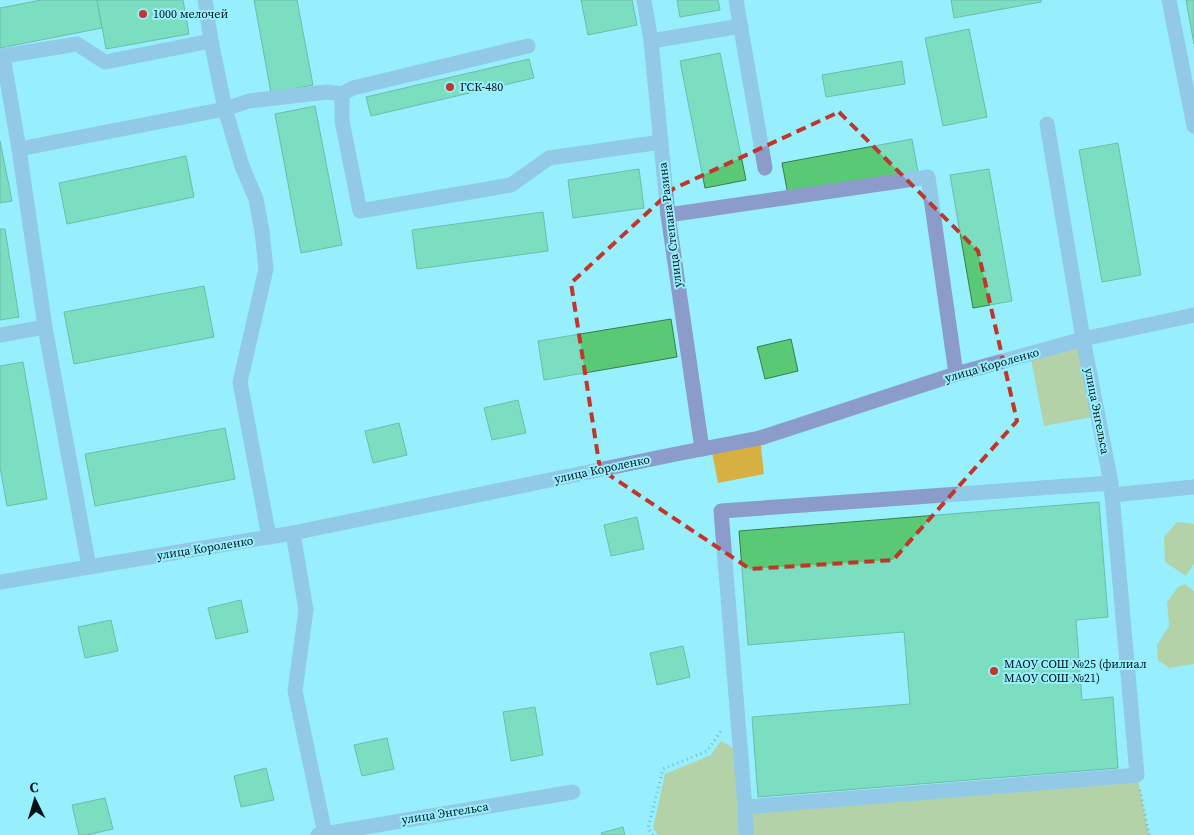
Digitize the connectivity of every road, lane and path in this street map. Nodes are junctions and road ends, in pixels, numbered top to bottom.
1 (205, 0) edge
2 (644, 0) edge
3 (736, 0) edge
4 (1169, 0) edge
5 (741, 26) junction
6 (211, 41) junction
7 (651, 41) junction
8 (528, 46) dead end
9 (342, 94) junction
10 (225, 109) junction
11 (1047, 124) dead end
12 (1194, 126) edge
13 (661, 142) junction
14 (19, 149) junction
15 (765, 168) dead end
16 (668, 215) junction
17 (1194, 315) edge
18 (44, 327) junction
19 (0, 335) edge
20 (1083, 339) junction
21 (956, 374) junction
22 (702, 449) junction
23 (1194, 487) edge
24 (1112, 489) junction
25 (293, 533) junction
26 (269, 537) junction
27 (88, 566) junction
28 (0, 582) edge
29 (737, 708) junction
30 (1137, 775) junction
31 (573, 792) dead end
32 (745, 807) junction
33 (330, 834) edge
34 (653, 835) edge
35 (746, 835) edge
36 (1149, 835) edge

1 - 6 street
2 - 7 street, улица Степана Разина
3 - 5 street
4 - 12 street
5 - 7 street
5 - 15 street
6 - 10 street
6 - 14 street
7 - 13 street, улица Степана Разина
8 - 9 street
9 - 10 street
9 - 13 street
10 - 14 street
10 - 26 street
11 - 20 street, улица Энгельса
13 - 16 street, улица Степана Разина
14 - 18 street
16 - 21 street
16 - 22 street, улица Степана Разина
17 - 20 street, улица Короленко
18 - 19 street
18 - 27 street
20 - 21 street, улица Короленко
20 - 24 street, улица Энгельса
21 - 22 street, улица Короленко
22 - 25 street, улица Короленко
23 - 24 street
24 - 29 street
24 - 30 street, улица Энгельса
25 - 26 street, улица Короленко
25 - 33 street
26 - 27 street, улица Короленко
27 - 28 street, улица Короленко
29 - 32 street
29 - 34 path
30 - 32 street
30 - 36 path
31 - 33 street, улица Энгельса
32 - 35 street

